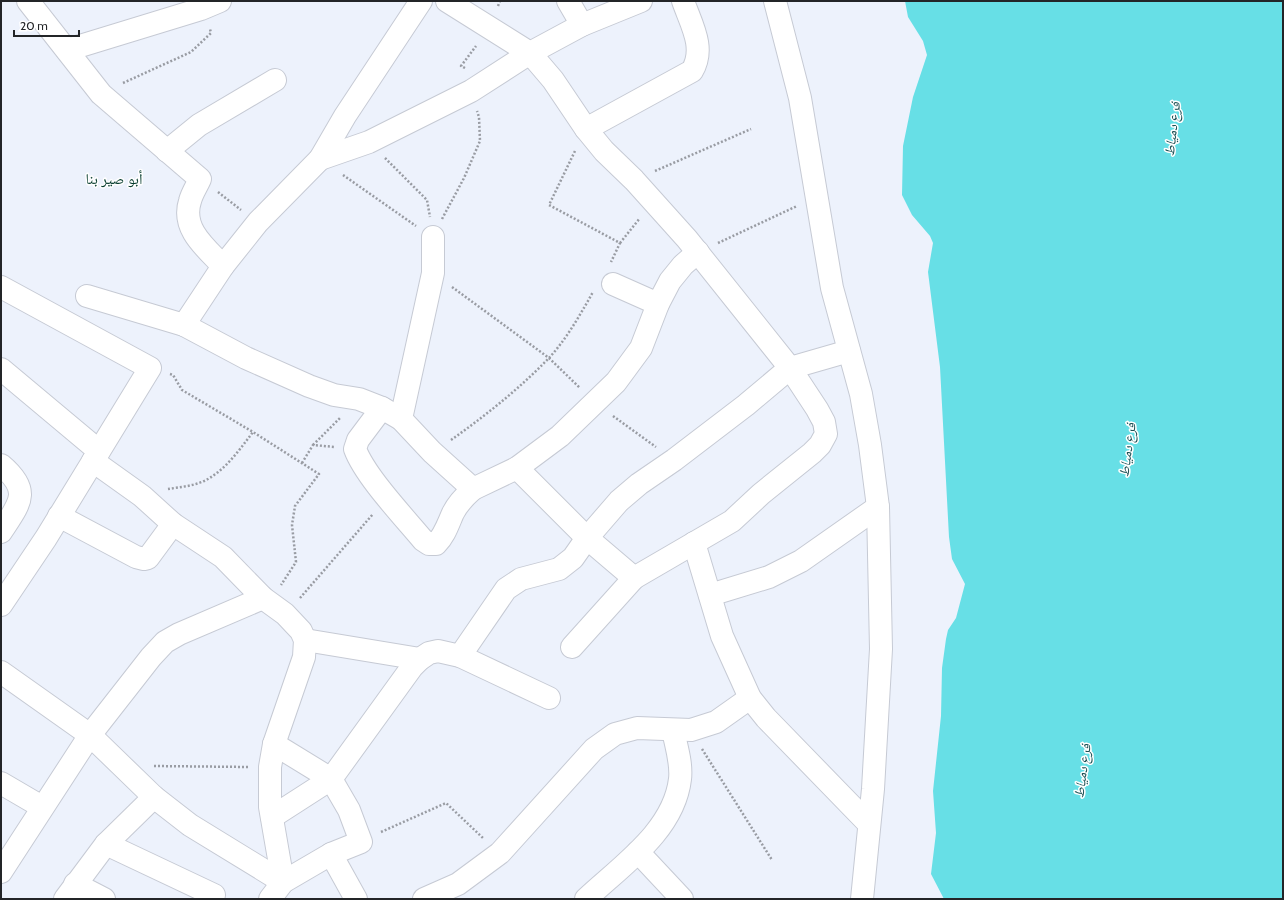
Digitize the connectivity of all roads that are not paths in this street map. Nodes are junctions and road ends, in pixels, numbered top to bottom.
1 (28, 1) edge
2 (421, 1) edge
3 (447, 1) edge
4 (568, 1) edge
5 (641, 1) edge
6 (683, 1) edge
7 (775, 1) edge
8 (211, 5) edge
9 (582, 25) junction
10 (67, 50) junction
11 (530, 53) junction
12 (275, 80) dead end
13 (586, 129) junction
14 (166, 151) junction
15 (320, 159) junction
16 (433, 237) road end
17 (698, 252) junction
18 (223, 266) junction
19 (605, 280) road end
20 (1, 287) edge
21 (87, 296) dead end
22 (658, 304) junction
23 (184, 325) junction
24 (849, 351) junction
25 (790, 368) junction
26 (1, 369) edge
27 (382, 408) junction
28 (401, 419) junction
29 (96, 456) junction
30 (1, 465) edge
31 (517, 468) junction
32 (473, 489) junction
33 (878, 507) junction
34 (59, 516) junction
35 (173, 524) junction
36 (1, 532) edge
37 (587, 538) junction
38 (694, 543) junction
39 (634, 578) junction
40 (710, 595) junction
41 (1, 605) edge
42 (272, 605) junction
43 (305, 640) junction
44 (572, 647) dead end
45 (460, 656) junction
46 (420, 659) junction
47 (1, 672) edge
48 (549, 698) dead end
49 (750, 698) junction
50 (682, 730) junction
51 (90, 735) junction
52 (274, 744) junction
53 (331, 779) junction
54 (1, 783) edge
55 (154, 797) junction
56 (42, 807) junction
57 (272, 817) junction
58 (870, 824) junction
59 (106, 844) junction
60 (638, 852) junction
61 (331, 854) junction
62 (1, 872) edge
63 (283, 882) junction
64 (70, 892) edge
65 (214, 895) dead end
66 (104, 899) edge
67 (270, 899) edge
68 (356, 899) edge
69 (424, 899) edge
70 (586, 899) edge
71 (682, 899) edge
72 (862, 899) edge

1 - 10 street
2 - 15 street
3 - 11 street
4 - 9 street
5 - 9 street
6 - 13 street
7 - 24 street
8 - 10 street
9 - 11 street
10 - 14 street
11 - 13 street
11 - 15 street
12 - 14 street
13 - 17 street
14 - 18 street
15 - 18 street
16 - 28 street
17 - 22 street
17 - 25 street
18 - 23 street
19 - 22 street
20 - 29 street
21 - 23 street
22 - 31 street
23 - 27 street
24 - 25 street
24 - 33 street
25 - 37 street
25 - 38 street
26 - 29 street
27 - 28 street
27 - 32 street
28 - 32 street
29 - 34 street
29 - 35 street
30 - 36 street
31 - 32 street
31 - 37 street
33 - 40 street
33 - 58 street
34 - 35 street
34 - 41 street
35 - 42 street
37 - 39 street
37 - 45 street
38 - 39 street
38 - 40 street
39 - 44 street
40 - 49 street
42 - 43 street
42 - 51 street
43 - 46 street
43 - 52 street
45 - 46 street
45 - 48 street
46 - 53 street
47 - 51 street
49 - 50 street
49 - 58 street
50 - 60 street
50 - 69 street
51 - 55 street
51 - 56 street
52 - 53 street
52 - 57 street
53 - 57 street
53 - 61 street
54 - 56 street
55 - 59 street
55 - 63 street
56 - 62 street
57 - 63 street
58 - 72 street
59 - 64 street
59 - 65 street
60 - 70 street
60 - 71 street
61 - 63 street
61 - 68 street
63 - 67 street
64 - 66 street

